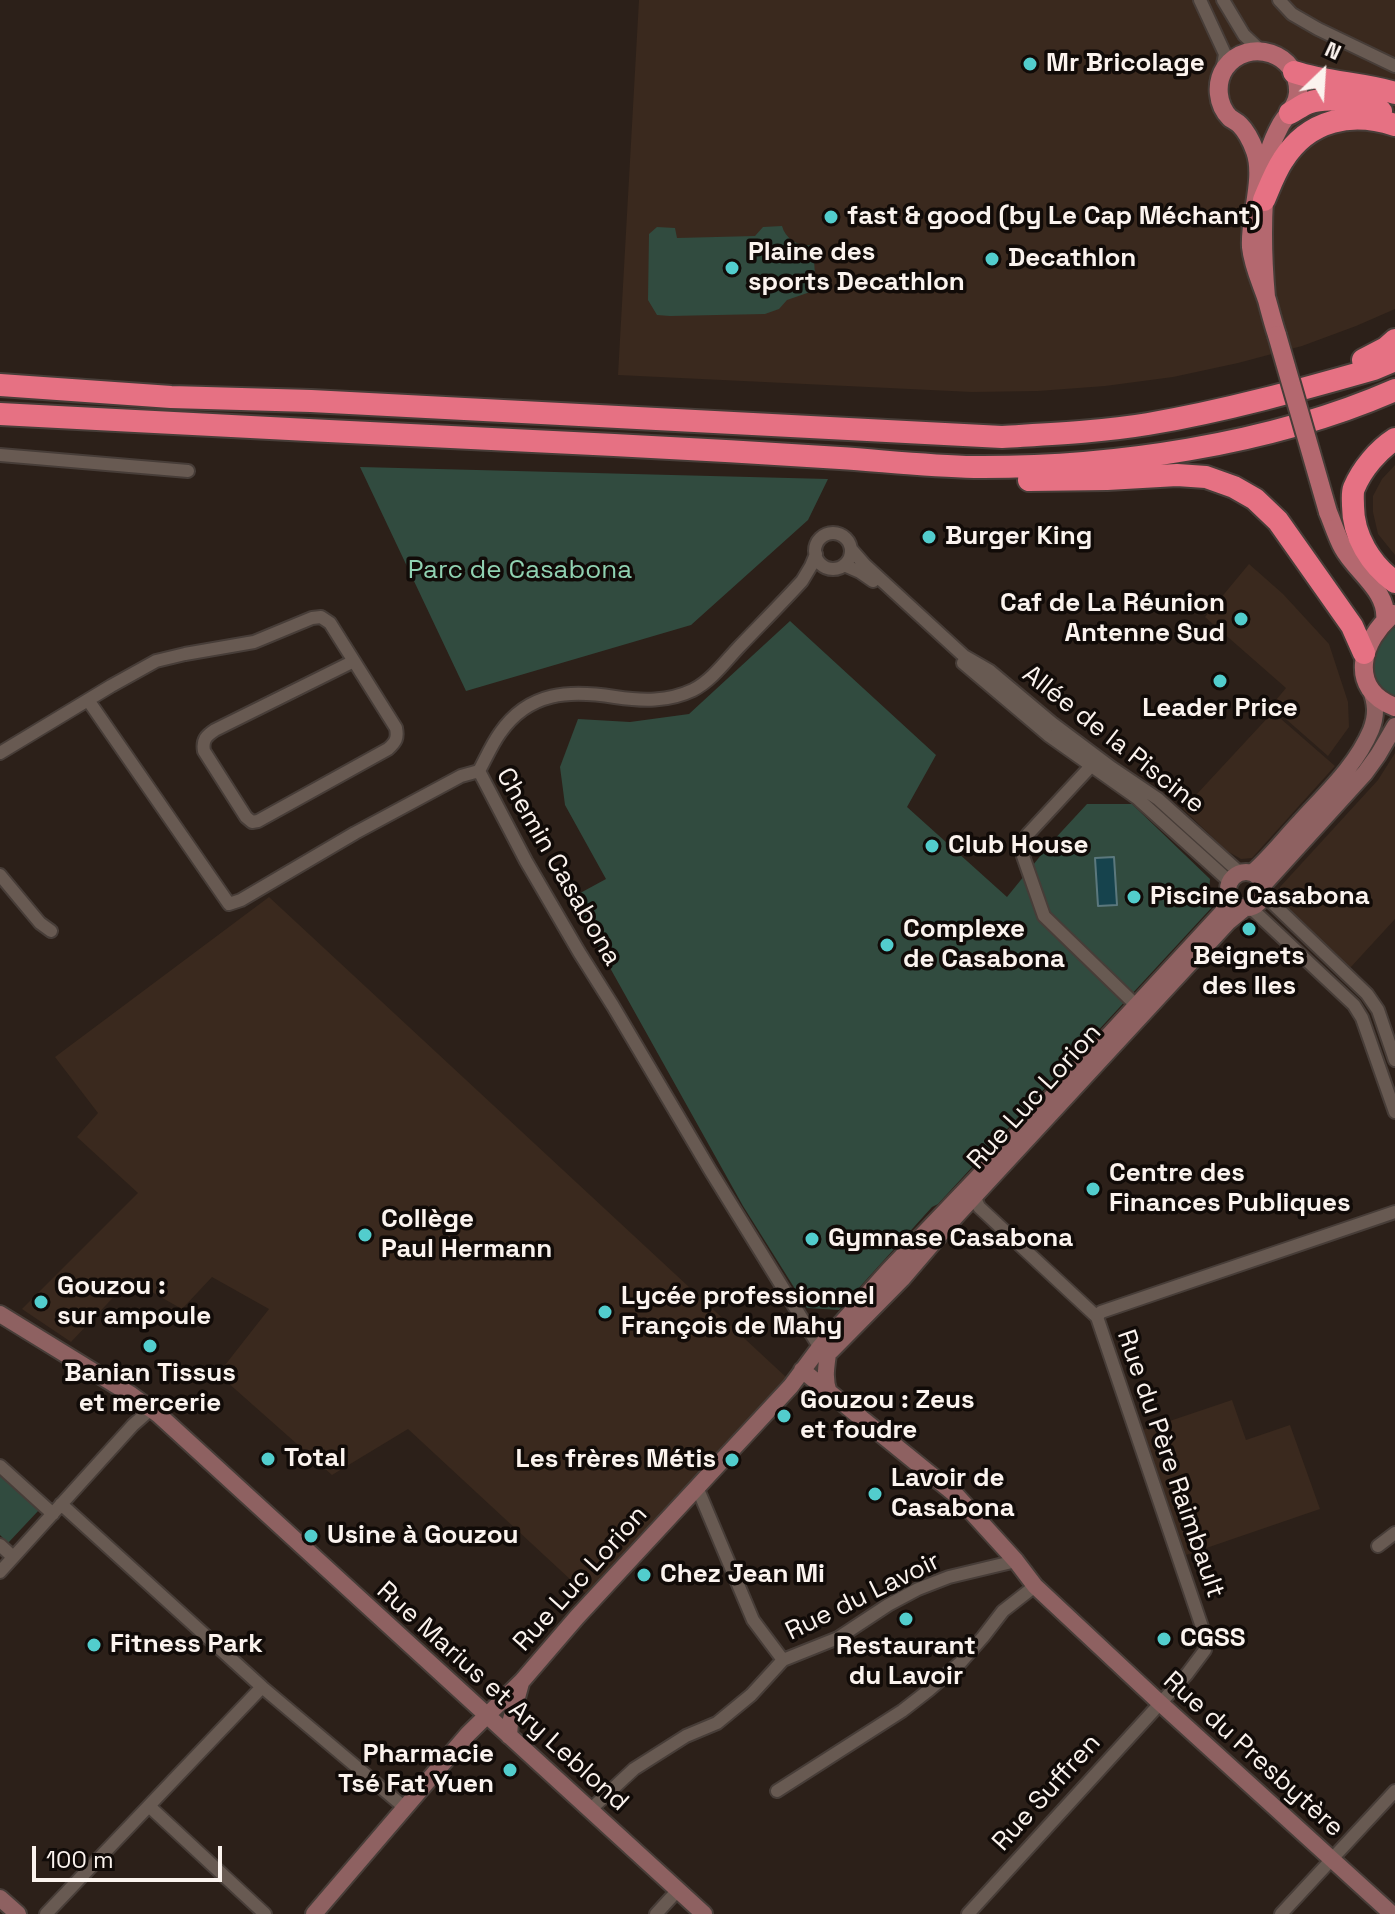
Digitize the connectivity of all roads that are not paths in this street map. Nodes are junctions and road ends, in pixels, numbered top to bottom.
1 (1200, 0) edge
2 (1223, 0) edge
3 (1279, 0) edge
4 (1260, 50) junction
5 (1395, 66) edge
6 (1294, 72) junction
7 (1222, 73) junction
8 (1395, 93) edge
9 (1287, 117) junction
10 (1395, 122) edge
11 (1241, 126) junction
12 (1264, 200) junction
13 (1266, 297) junction
14 (1395, 340) edge
15 (1395, 360) edge
16 (0, 385) edge
17 (1395, 390) edge
18 (1289, 393) junction
19 (0, 414) edge
20 (1395, 439) edge
21 (750, 452) junction
22 (0, 455) edge
23 (188, 471) dead end
24 (851, 549) junction
25 (816, 554) junction
26 (844, 565) junction
27 (827, 568) junction
28 (1362, 571) junction
29 (802, 581) junction
30 (1395, 582) edge
31 (1395, 588) edge
32 (1390, 617) edge
33 (1364, 653) junction
34 (354, 661) junction
35 (1370, 688) junction
36 (88, 700) junction
37 (1395, 707) edge
38 (1395, 726) edge
39 (0, 753) edge
40 (1091, 766) junction
41 (1112, 768) junction
42 (479, 771) junction
43 (0, 875) edge
44 (1246, 884) junction
45 (1248, 908) junction
46 (51, 931) dead end
47 (1139, 1009) junction
48 (1395, 1060) edge
49 (1395, 1112) edge
50 (976, 1179) junction
51 (975, 1198) junction
52 (1395, 1212) edge
53 (0, 1314) edge
54 (1097, 1317) junction
55 (824, 1350) junction
56 (805, 1372) junction
57 (829, 1393) junction
58 (151, 1409) junction
59 (0, 1466) edge
60 (697, 1487) junction
61 (57, 1509) junction
62 (1395, 1533) edge
63 (0, 1545) edge
64 (1378, 1546) dead end
65 (13, 1557) junction
66 (1016, 1561) junction
67 (0, 1572) edge
68 (1035, 1586) junction
69 (783, 1660) junction
70 (522, 1681) junction
71 (262, 1687) junction
72 (1159, 1702) junction
73 (486, 1715) junction
74 (509, 1736) junction
75 (777, 1791) dead end
76 (1395, 1791) edge
77 (150, 1807) junction
78 (404, 1807) junction
79 (590, 1810) junction
80 (1331, 1859) junction
81 (678, 1890) junction
82 (0, 1898) edge
83 (18, 1914) edge
84 (46, 1914) edge
85 (265, 1914) edge
86 (314, 1914) edge
87 (656, 1914) edge
88 (704, 1914) edge
89 (968, 1914) edge
90 (1281, 1914) edge
91 (1392, 1914) edge

1 - 7 street
2 - 4 street
3 - 5 street
4 - 6 main road
4 - 7 main road
6 - 8 highway
6 - 9 main road
7 - 11 main road
9 - 10 highway
9 - 11 main road
9 - 12 main road
10 - 12 highway
11 - 13 main road
12 - 13 main road
13 - 28 main road, bridge
14 - 18 highway
15 - 18 highway
16 - 18 highway
17 - 21 highway
19 - 21 highway
20 - 30 highway
21 - 33 highway
22 - 23 street
24 - 25 street
24 - 26 street
24 - 41 street, Allée de la Piscine
25 - 27 street
25 - 29 street
26 - 27 street
26 - 40 street, Allée de la Piscine
27 - 29 street
28 - 31 main road
28 - 32 main road
29 - 42 street
32 - 33 main road
33 - 35 main road
34 - 34 street
34 - 36 street
35 - 37 main road
35 - 44 street, Rue Luc Lorion
36 - 39 street
36 - 42 street, Chemin Casabona
38 - 44 street, Rue Luc Lorion
40 - 41 street
40 - 44 street, Allée de la Piscine
40 - 47 street
41 - 44 street, Allée de la Piscine
42 - 55 street, Chemin Casabona
43 - 46 street
44 - 45 street, Rue Luc Lorion
44 - 45 street
44 - 47 street, Rue Luc Lorion
44 - 48 street
45 - 47 street, Rue Luc Lorion
45 - 49 street
47 - 50 street, Rue Luc Lorion
47 - 51 street, Rue Luc Lorion
50 - 51 street
50 - 55 street, Rue Luc Lorion
51 - 54 street, Rue du Père Raimbault
51 - 55 street, Rue Luc Lorion
52 - 54 street
53 - 58 street, Rue Marius et Ary Leblond
54 - 72 street, Rue du Père Raimbault
55 - 56 street, Rue Luc Lorion
55 - 57 street
56 - 57 street, Rue du Presbytère
56 - 60 street, Rue Luc Lorion
57 - 66 street, Rue du Presbytère
58 - 61 street
58 - 73 street, Rue Marius et Ary Leblond
59 - 61 street
60 - 69 street
60 - 70 street, Rue Luc Lorion
61 - 65 street
61 - 71 street
62 - 64 street
63 - 65 street
65 - 67 street
66 - 68 street, Rue du Presbytère
66 - 69 street, Rue du Lavoir
68 - 72 street, Rue du Presbytère
68 - 75 street
69 - 79 street, Rue du Lavoir
70 - 73 street, Rue Luc Lorion
70 - 74 street
71 - 77 street
71 - 78 street
72 - 80 street, Rue du Presbytère
72 - 89 street, Rue Suffren
73 - 74 street, Rue Marius et Ary Leblond
73 - 78 street, Rue Luc Lorion
74 - 79 street, Rue Marius et Ary Leblond
76 - 80 street
77 - 84 street
77 - 85 street
78 - 86 street, Rue Luc Lorion
79 - 81 street, Rue Marius et Ary Leblond
80 - 90 street
80 - 91 street, Rue du Presbytère
81 - 87 street
81 - 88 street, Rue Marius et Ary Leblond
82 - 83 street

